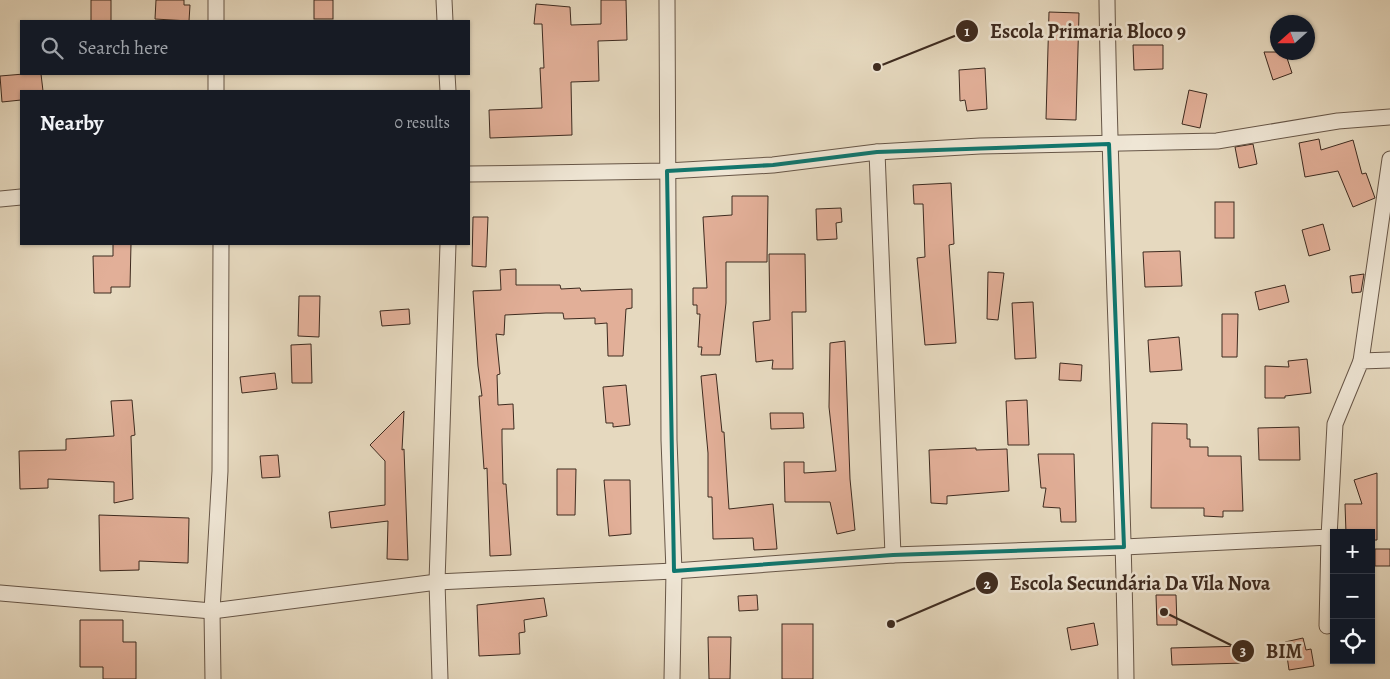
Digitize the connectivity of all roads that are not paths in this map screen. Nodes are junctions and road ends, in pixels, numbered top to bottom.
1 (216, 0) edge
2 (444, 0) edge
3 (667, 0) edge
4 (1107, 0) edge
5 (216, 20) edge
6 (445, 20) edge
7 (216, 75) edge
8 (447, 75) edge
9 (216, 90) edge
10 (448, 90) edge
11 (1390, 117) edge
12 (1109, 144) junction
13 (878, 152) junction
14 (1390, 159) edge
15 (667, 171) junction
16 (470, 174) edge
17 (20, 197) edge
18 (0, 198) edge
19 (1387, 206) edge
20 (221, 245) edge
21 (448, 245) edge
22 (1390, 360) edge
23 (1362, 361) junction
24 (1329, 537) junction
25 (1124, 548) junction
26 (893, 555) junction
27 (674, 571) junction
28 (437, 582) junction
29 (0, 593) edge
30 (212, 611) junction
31 (1327, 626) dead end
32 (213, 679) edge
33 (440, 679) edge
34 (672, 679) edge
35 (1126, 679) edge

1 - 5 street
2 - 6 street
3 - 15 street
4 - 12 street
7 - 9 street
8 - 10 street
11 - 12 street
12 - 13 street
12 - 25 street
13 - 15 street
13 - 26 street
14 - 19 street
15 - 16 street
15 - 27 street
17 - 18 street
19 - 23 street
20 - 30 street
21 - 28 street
22 - 23 street
23 - 24 street
24 - 25 street
24 - 31 street
25 - 26 street
25 - 35 street
26 - 27 street
27 - 28 street
27 - 34 street
28 - 30 street
28 - 33 street
29 - 30 street
30 - 32 street

